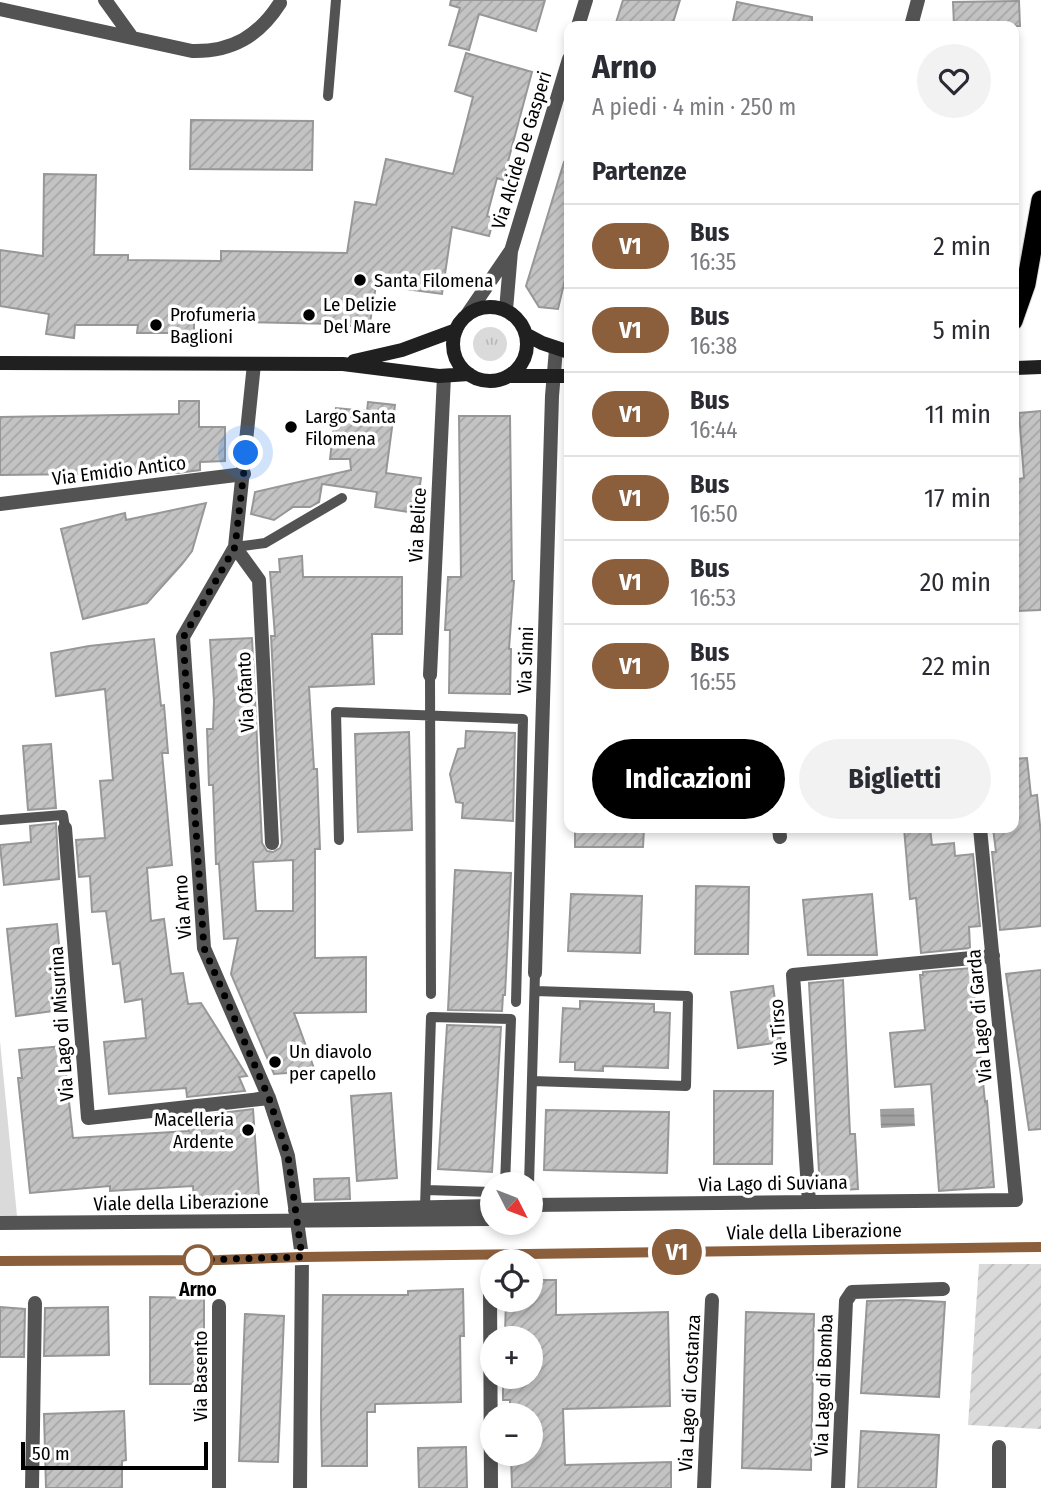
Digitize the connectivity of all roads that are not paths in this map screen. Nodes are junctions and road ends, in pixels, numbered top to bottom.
1 (105, 0) edge
2 (336, 0) edge
3 (586, 0) edge
4 (918, 0) edge
5 (278, 1) edge
6 (0, 9) edge
7 (580, 21) edge
8 (912, 21) edge
9 (131, 36) junction
10 (564, 76) edge
11 (328, 96) dead end
12 (1041, 200) edge
13 (511, 251) junction
14 (1019, 308) edge
15 (506, 310) junction
16 (467, 315) junction
17 (456, 330) junction
18 (527, 335) junction
19 (562, 350) edge
20 (0, 363) edge
21 (254, 364) junction
22 (343, 364) junction
23 (1041, 367) edge
24 (1019, 368) edge
25 (469, 374) junction
26 (444, 376) junction
27 (508, 376) junction
28 (564, 376) edge
29 (552, 377) junction
30 (244, 474) junction
31 (342, 498) dead end
32 (0, 505) edge
33 (235, 547) junction
34 (430, 675) joint
35 (429, 716) junction
36 (0, 820) edge
37 (65, 828) joint
38 (981, 833) edge
39 (339, 840) dead end
40 (272, 843) dead end
41 (993, 956) junction
42 (535, 973) joint
43 (535, 991) junction
44 (431, 994) dead end
45 (516, 1002) dead end
46 (532, 1081) junction
47 (269, 1098) junction
48 (505, 1172) edge
49 (529, 1172) edge
50 (426, 1190) junction
51 (480, 1192) edge
52 (1016, 1200) joint
53 (809, 1202) junction
54 (543, 1205) edge
55 (425, 1207) junction
56 (480, 1211) edge
57 (480, 1212) edge
58 (296, 1215) junction
59 (0, 1223) edge
60 (1041, 1247) edge
61 (302, 1257) junction
62 (0, 1261) edge
63 (943, 1289) dead end
64 (712, 1300) dead end
65 (34, 1303) dead end
66 (219, 1306) dead end
67 (490, 1312) edge
68 (999, 1447) dead end
69 (33, 1488) edge
70 (219, 1488) edge
71 (300, 1488) edge
72 (491, 1488) edge
73 (704, 1488) edge
74 (838, 1488) edge
75 (999, 1488) edge

1 - 9 street
2 - 11 lane
3 - 7 street
4 - 8 street
5 - 9 street
6 - 9 street
10 - 13 street, Via Alcide De Gasperi
12 - 14 highway
13 - 15 street, Via Alcide De Gasperi
13 - 16 street, Via Alcide De Gasperi
15 - 16 main road
15 - 18 main road
16 - 17 main road
17 - 22 main road
17 - 25 main road
18 - 19 main road
18 - 27 main road
19 - 29 street, Via Sinni
20 - 21 main road
21 - 22 main road
21 - 30 street, Via Arno
22 - 26 main road
23 - 24 main road
25 - 26 main road
25 - 27 main road
26 - 34 street, Via Belice
27 - 29 main road
28 - 29 main road
29 - 42 street, Via Sinni
30 - 32 street, Via Emidio Antico
30 - 33 street, Via Arno
31 - 33 lane
33 - 40 street, Via Ofanto
33 - 47 street, Via Arno
34 - 35 lane
35 - 39 lane
35 - 44 lane
35 - 45 lane
36 - 37 lane
37 - 47 street, Via Lago di Misurina
38 - 41 street, Via Lago di Garda
41 - 52 street, Via Lago di Garda
41 - 53 street, Via Tirso
42 - 43 lane
43 - 46 lane
43 - 46 lane
46 - 49 lane
47 - 58 street, Via Arno
48 - 50 lane
50 - 51 lane
50 - 55 lane
52 - 53 street, Via Lago di Suviana
53 - 54 street, Via Lago di Suviana
55 - 56 street
55 - 58 street
57 - 58 street, Viale della Liberazione
58 - 59 street, Viale della Liberazione
58 - 61 street, Via Arno
60 - 61 street, Viale della Liberazione
61 - 62 street, Viale della Liberazione
61 - 71 street, Via Arno
63 - 74 street, Via Lago di Bomba
64 - 73 street, Via Lago di Costanza
65 - 69 street
66 - 70 street, Via Basento
67 - 72 street
68 - 75 street

